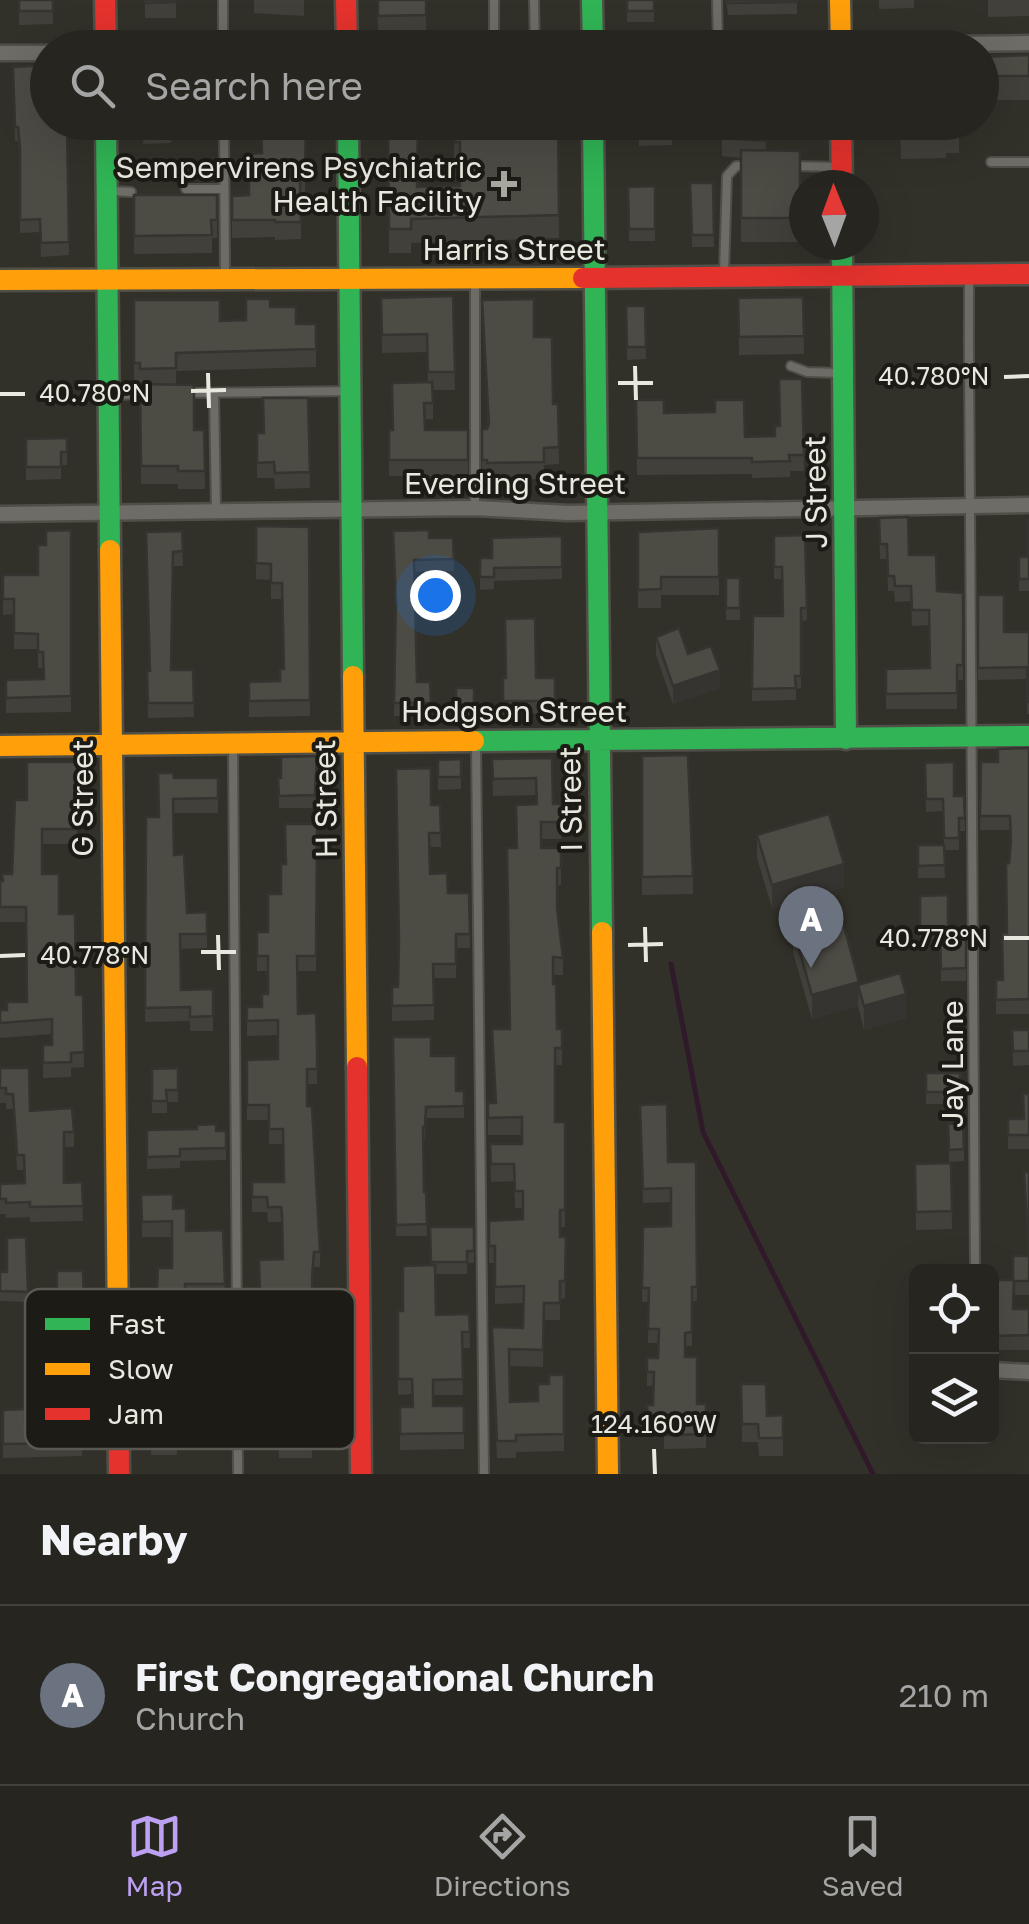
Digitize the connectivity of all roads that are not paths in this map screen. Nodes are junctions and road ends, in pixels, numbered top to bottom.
1 (104, 0) edge
2 (223, 0) edge
3 (346, 0) edge
4 (494, 0) edge
5 (534, 0) edge
6 (592, 0) edge
7 (717, 0) edge
8 (840, 0) edge
9 (105, 30) edge
10 (223, 30) edge
11 (347, 30) edge
12 (494, 30) edge
13 (535, 30) edge
14 (593, 30) edge
15 (718, 30) edge
16 (840, 30) edge
17 (999, 43) edge
18 (1029, 43) edge
19 (0, 53) edge
20 (30, 53) edge
21 (106, 140) edge
22 (224, 140) edge
23 (348, 140) edge
24 (593, 140) edge
25 (841, 140) edge
26 (789, 156) edge
27 (990, 162) dead end
28 (1029, 162) edge
29 (757, 166) edge
30 (809, 170) edge
31 (841, 170) edge
32 (224, 189) junction
33 (186, 190) edge
34 (106, 191) junction
35 (132, 192) edge
36 (594, 199) junction
37 (842, 260) edge
38 (969, 274) junction
39 (1029, 274) edge
40 (842, 276) junction
41 (724, 277) junction
42 (474, 279) junction
43 (540, 279) junction
44 (594, 279) junction
45 (0, 280) edge
46 (350, 280) junction
47 (225, 281) junction
48 (107, 282) junction
49 (792, 366) dead end
50 (843, 373) junction
51 (350, 390) junction
52 (214, 393) junction
53 (161, 394) edge
54 (179, 394) edge
55 (108, 395) junction
56 (1029, 505) edge
57 (968, 506) junction
58 (475, 508) junction
59 (845, 508) junction
60 (350, 510) junction
61 (216, 511) junction
62 (109, 512) junction
63 (596, 512) junction
64 (0, 514) edge
65 (969, 736) junction
66 (1029, 736) edge
67 (846, 738) junction
68 (600, 741) junction
69 (354, 742) junction
70 (476, 742) junction
71 (112, 744) junction
72 (233, 744) junction
73 (0, 746) edge
74 (975, 1264) edge
75 (117, 1289) edge
76 (237, 1289) edge
77 (999, 1370) edge
78 (1029, 1372) edge
79 (119, 1449) edge
80 (238, 1449) edge
81 (119, 1474) edge
82 (238, 1474) edge
83 (361, 1474) edge
84 (484, 1474) edge
85 (608, 1474) edge

1 - 9 street
2 - 10 lane
3 - 11 street
4 - 12 lane
5 - 13 lane
6 - 14 street
7 - 15 lane
8 - 16 street
17 - 18 street
19 - 20 street
21 - 34 street, G Street
22 - 32 lane
23 - 46 street, H Street
24 - 36 street, I Street
25 - 31 street
26 - 30 lane
27 - 28 lane
29 - 41 lane
32 - 33 lane
32 - 47 lane
34 - 35 lane
34 - 48 street, G Street
36 - 43 street
36 - 44 street, I Street
37 - 40 street, J Street
38 - 39 street, Harris Street
38 - 40 street, Harris Street
38 - 57 lane, Jay Lane
40 - 41 street, Harris Street
40 - 50 street, J Street
41 - 44 street, Harris Street
42 - 43 street, Harris Street
42 - 46 street, Harris Street
42 - 58 lane
43 - 44 street, Harris Street
44 - 63 street, I Street
45 - 48 street, Harris Street
46 - 47 street, Harris Street
46 - 51 street, H Street
47 - 48 street, Harris Street
48 - 55 street, G Street
49 - 50 lane
50 - 59 street, J Street
51 - 52 lane
51 - 60 street, H Street
52 - 54 lane
52 - 61 lane
53 - 55 lane
55 - 62 street, G Street
56 - 57 street, Everding Street
57 - 59 street, Everding Street
57 - 65 lane, Jay Lane
58 - 60 street, Everding Street
58 - 63 street, Everding Street
59 - 63 street, Everding Street
59 - 67 street, J Street
60 - 61 street, Everding Street
60 - 69 street, H Street
61 - 62 street, Everding Street
62 - 64 street, Everding Street
62 - 71 street, G Street
63 - 68 street, I Street
65 - 66 street, Hodgson Street
65 - 67 street, Hodgson Street
65 - 74 lane, Jay Lane
67 - 68 street, Hodgson Street
68 - 70 street, Hodgson Street
68 - 85 street, I Street
69 - 70 street, Hodgson Street
69 - 72 street, Hodgson Street
69 - 83 street, H Street
70 - 84 lane
71 - 72 street, Hodgson Street
71 - 73 street, Hodgson Street
71 - 75 street, G Street
72 - 76 lane
77 - 78 street
79 - 81 street, G Street
80 - 82 lane

